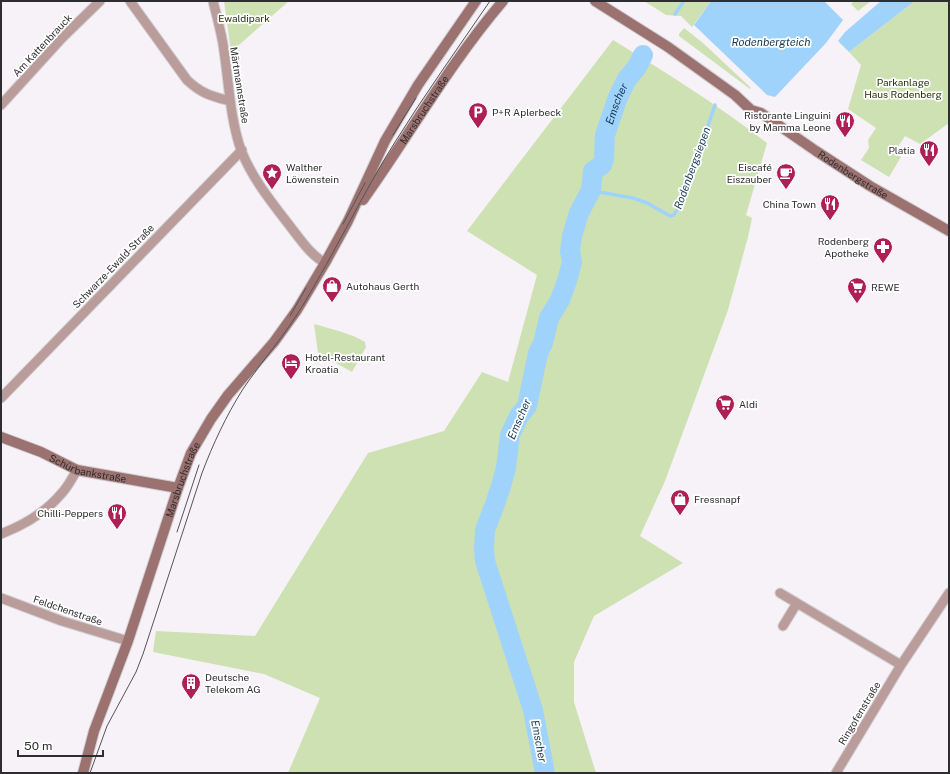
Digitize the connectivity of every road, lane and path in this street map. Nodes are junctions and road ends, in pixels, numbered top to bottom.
1 (100, 1) edge
2 (130, 1) edge
3 (213, 1) edge
4 (476, 1) edge
5 (503, 1) edge
6 (595, 1) edge
7 (230, 101) junction
8 (1, 105) edge
9 (242, 150) junction
10 (348, 221) junction
11 (949, 231) edge
12 (325, 263) junction
13 (1, 398) edge
14 (1, 437) edge
15 (77, 470) junction
16 (178, 488) junction
17 (1, 534) edge
18 (780, 593) dead end
19 (949, 593) edge
20 (1, 598) edge
21 (797, 603) junction
22 (783, 626) dead end
23 (128, 641) junction
24 (901, 665) junction
25 (83, 773) edge
26 (836, 773) edge

1 - 8 street, Am Kattenbrauck
2 - 7 street
3 - 7 street, Märtmannstraße
4 - 10 street, Marsbruchstraße
5 - 10 street, Marsbruchstraße
6 - 11 street, Rodenbergstraße
7 - 9 street, Märtmannstraße
9 - 12 street, Märtmannstraße
9 - 13 street, Schwarze-Ewald-Straße
10 - 12 street, Marsbruchstraße
12 - 16 street, Marsbruchstraße
14 - 15 street, Schürbankstraße
15 - 16 street, Schürbankstraße
15 - 17 street
16 - 23 street, Marsbruchstraße
18 - 21 street
19 - 24 street, Ringofenstraße
20 - 23 street, Feldchenstraße
21 - 22 street
21 - 24 street
23 - 25 street, Marsbruchstraße
24 - 26 street, Ringofenstraße

